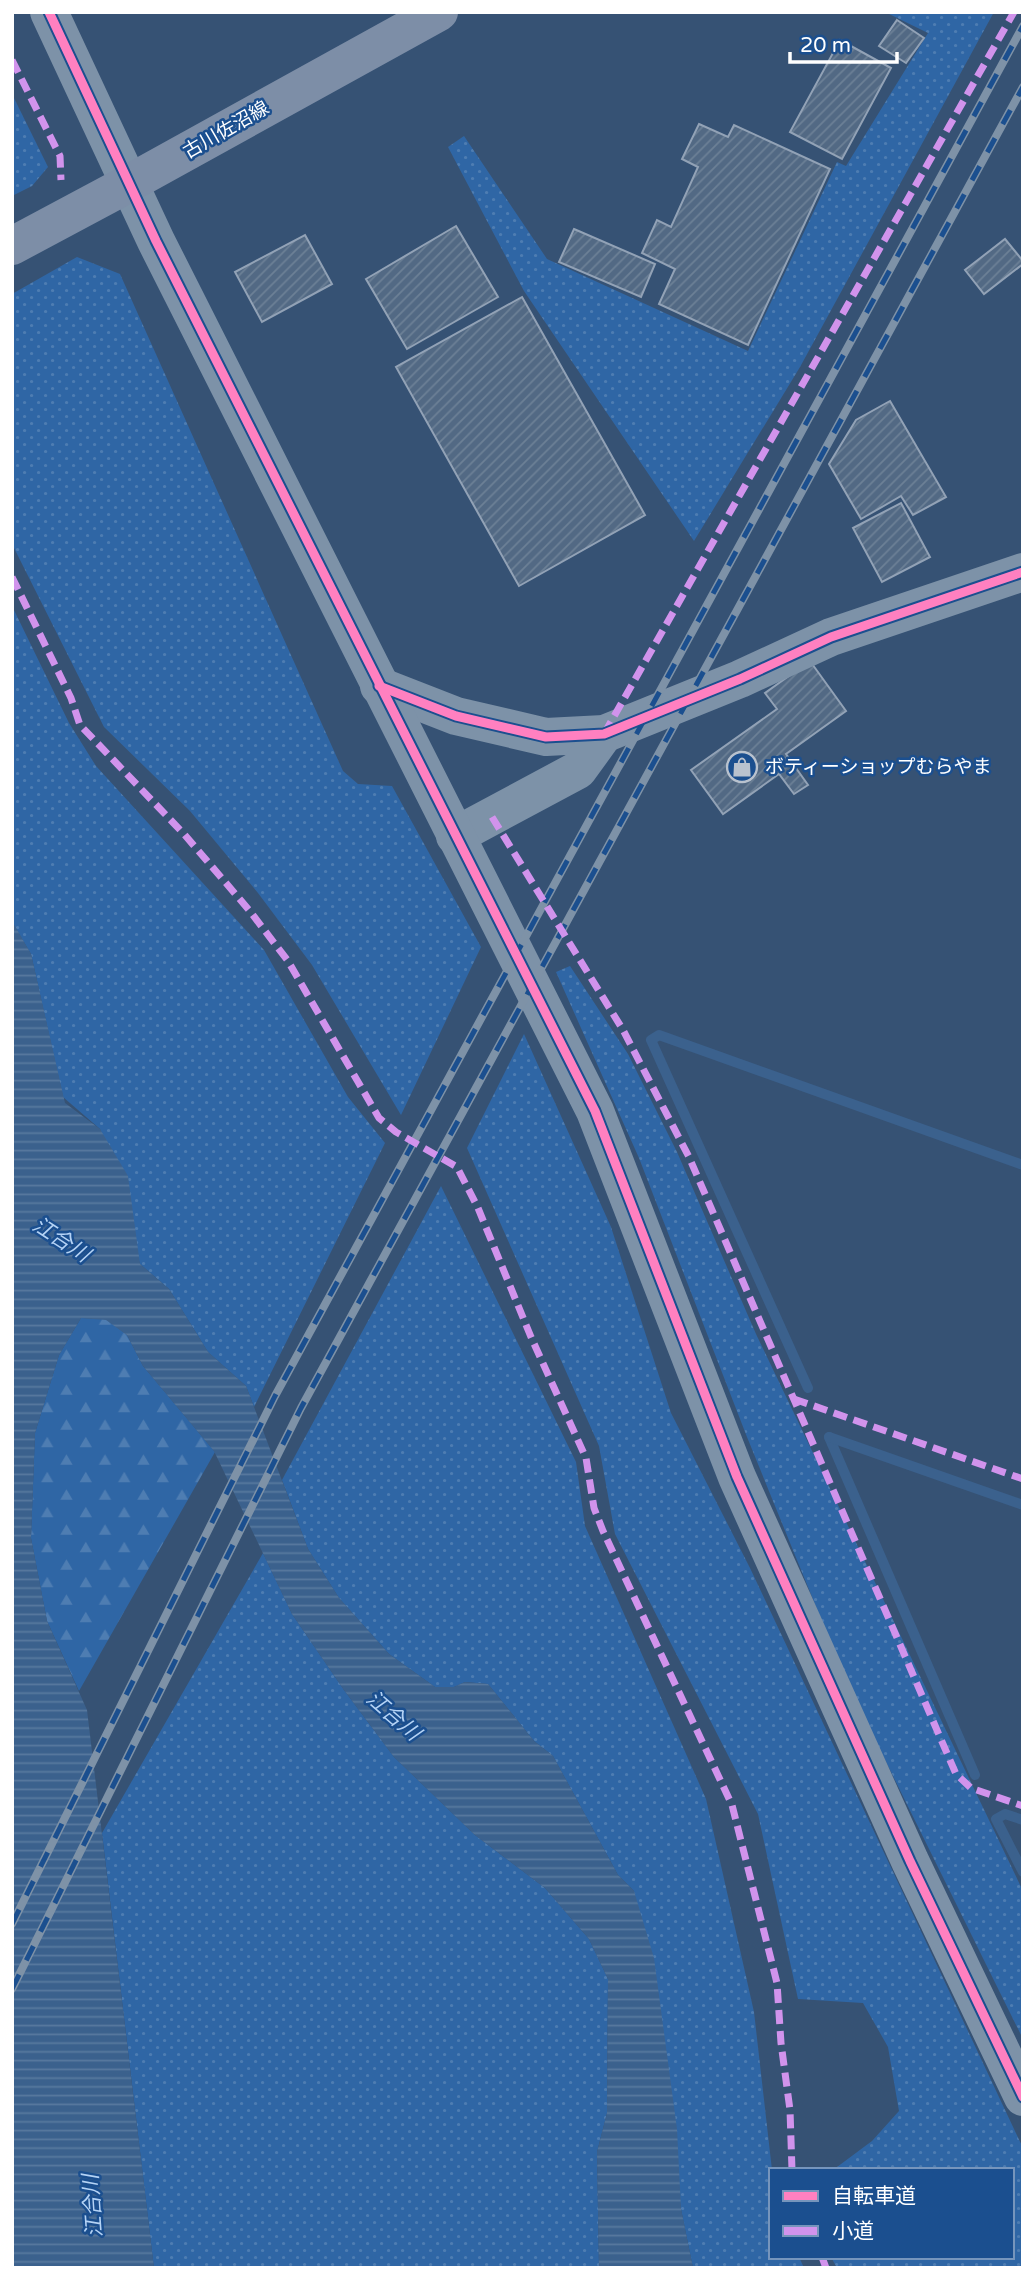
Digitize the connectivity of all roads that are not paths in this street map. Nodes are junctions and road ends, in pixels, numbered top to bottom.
1 (49, 12) edge
2 (439, 12) edge
3 (128, 184) junction
4 (12, 246) edge
5 (1023, 572) edge
6 (379, 686) junction
7 (604, 734) junction
8 (455, 836) junction
9 (1023, 2096) edge

1 - 3 street
2 - 3 main road, 古川佐沼線
3 - 4 main road, 古川佐沼線
3 - 6 street
5 - 7 street
6 - 7 street
6 - 8 street
7 - 8 street
8 - 9 street

